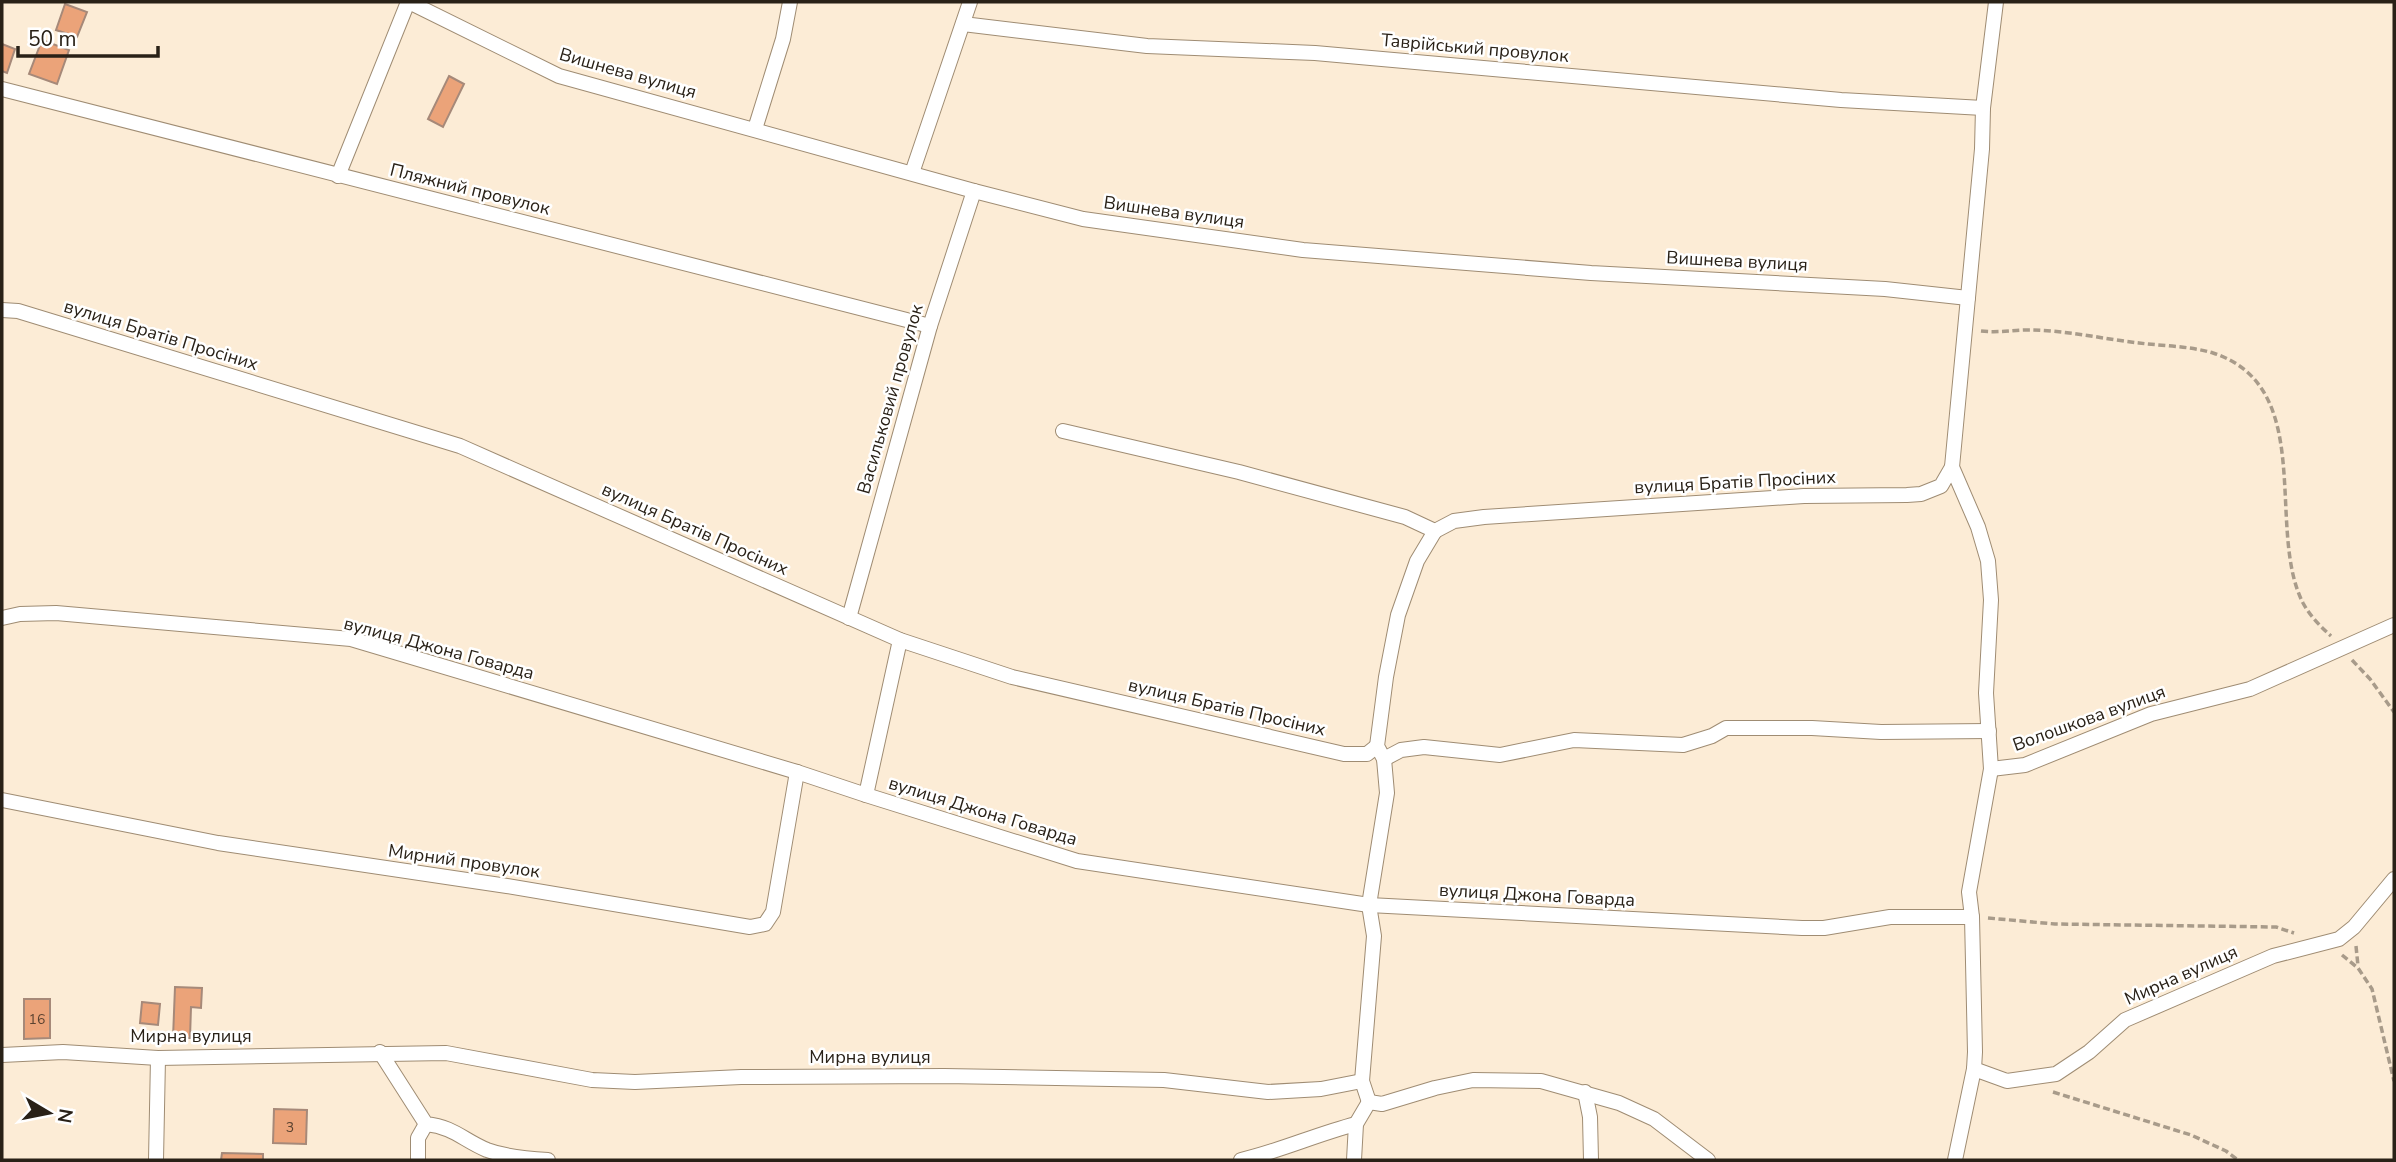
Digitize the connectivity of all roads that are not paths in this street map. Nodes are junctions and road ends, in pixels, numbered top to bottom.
1 (408, 2) edge
2 (790, 2) edge
3 (970, 2) edge
4 (1996, 2) edge
5 (963, 23) junction
6 (2, 89) edge
7 (1983, 108) junction
8 (755, 129) junction
9 (912, 173) junction
10 (338, 176) junction
11 (974, 191) junction
12 (1968, 298) junction
13 (2, 310) edge
14 (930, 327) junction
15 (1063, 431) dead end
16 (1952, 467) junction
17 (1435, 531) junction
18 (2, 618) edge
19 (849, 618) junction
20 (2394, 625) edge
21 (900, 640) junction
22 (1989, 731) junction
23 (1380, 752) junction
24 (1992, 769) junction
25 (797, 772) junction
26 (866, 796) junction
27 (2, 800) edge
28 (2394, 879) edge
29 (1369, 905) junction
30 (1972, 917) junction
31 (380, 1052) junction
32 (2, 1055) edge
33 (158, 1058) junction
34 (1974, 1069) junction
35 (1362, 1081) junction
36 (1585, 1092) junction
37 (1369, 1102) junction
38 (426, 1124) junction
39 (1356, 1124) junction
40 (156, 1160) edge
41 (418, 1160) edge
42 (548, 1160) edge
43 (1241, 1160) edge
44 (1354, 1160) edge
45 (1591, 1160) edge
46 (1708, 1160) edge
47 (1955, 1160) edge

1 - 8 street, Вишнева вулиця
1 - 10 street
2 - 8 street
3 - 5 street
4 - 7 street
5 - 7 street, Таврійський провулок
5 - 9 street
6 - 10 street, Пляжний провулок
7 - 12 street
8 - 9 street, Вишнева вулиця
9 - 11 street, Вишнева вулиця
10 - 14 street, Пляжний провулок
11 - 12 street, Вишнева вулиця
11 - 14 street, Васильковий провулок
12 - 16 street
13 - 19 street, вулиця Братів Просіних
14 - 19 street, Васильковий провулок
15 - 17 street
16 - 17 street, вулиця Братів Просіних
16 - 22 street
17 - 23 street
18 - 25 street, вулиця Джона Говарда
19 - 21 street, вулиця Братів Просіних
20 - 24 street, Волошкова вулиця
21 - 23 street, вулиця Братів Просіних
21 - 26 street
22 - 23 street, вулиця Братів Просіних
22 - 24 street
23 - 29 street
24 - 30 street
25 - 26 street, вулиця Джона Говарда
25 - 27 street, Мирний провулок
26 - 29 street, вулиця Джона Говарда
28 - 34 street, Мирна вулиця
29 - 30 street, вулиця Джона Говарда
29 - 35 street
30 - 34 street
31 - 33 street, Мирна вулиця
31 - 35 street, Мирна вулиця
31 - 38 street
32 - 33 street, Мирна вулиця
33 - 40 street
34 - 47 street
35 - 37 street
36 - 37 street
36 - 45 street
36 - 46 street
37 - 39 street
38 - 41 street
38 - 42 street
39 - 43 street
39 - 44 street

